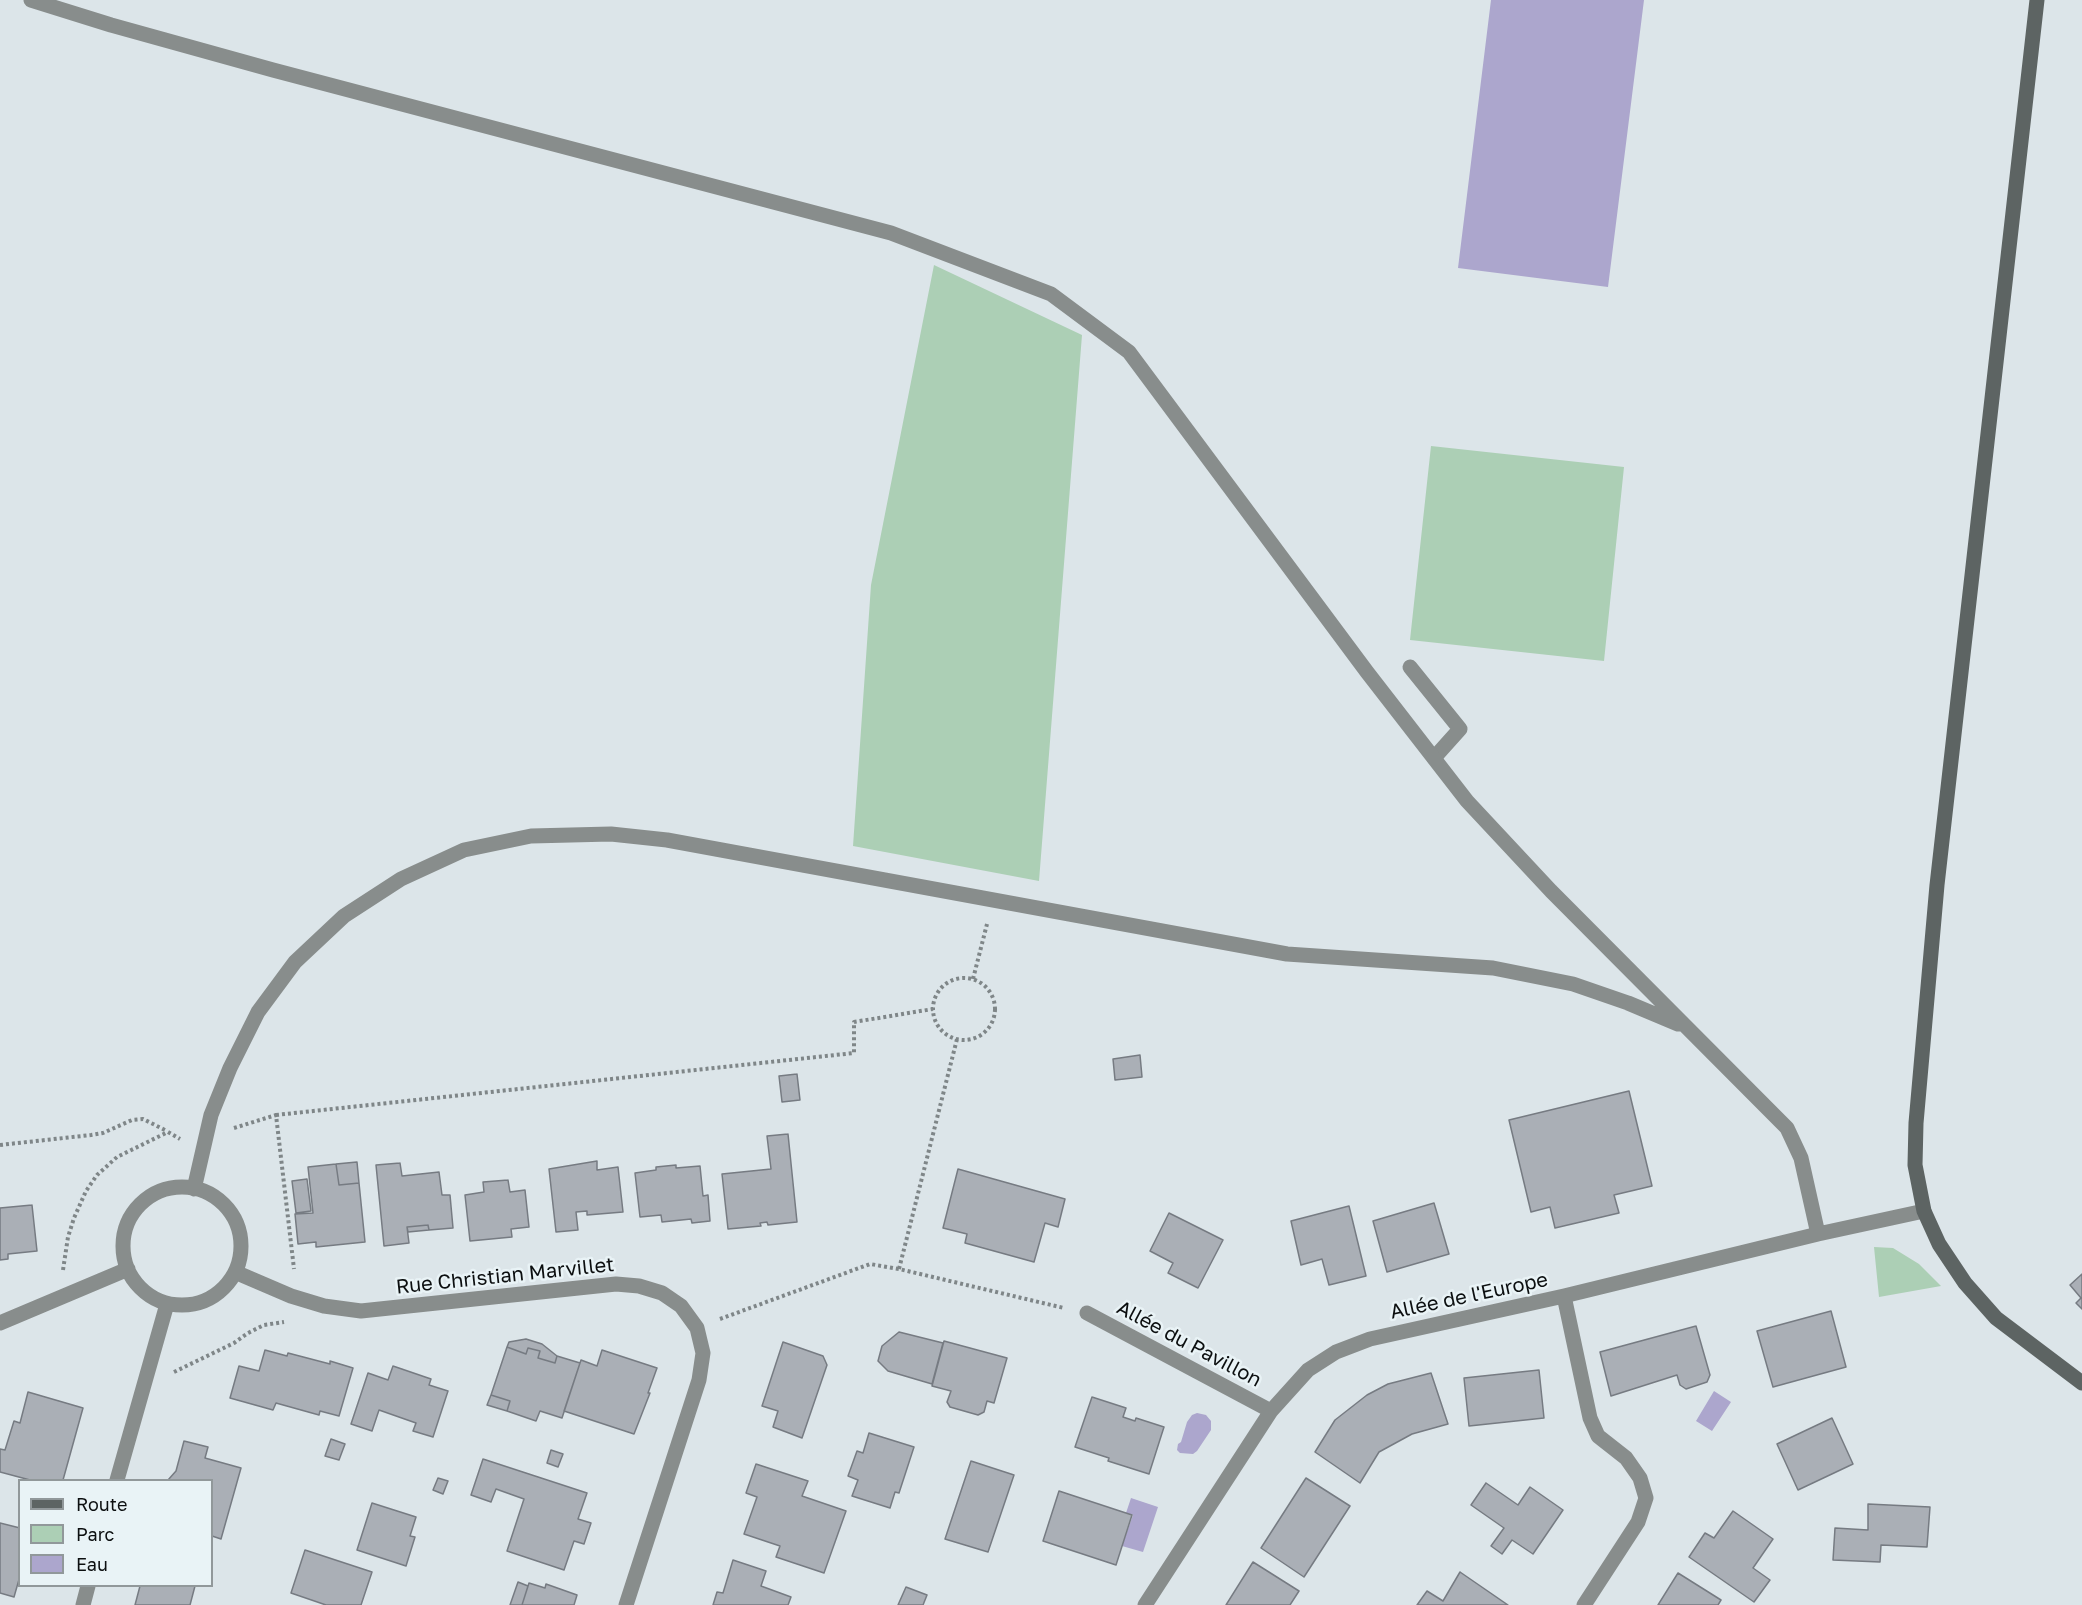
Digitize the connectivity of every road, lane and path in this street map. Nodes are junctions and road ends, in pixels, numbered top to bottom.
1 (31, 0) edge
2 (2037, 0) edge
3 (1410, 667) dead end
4 (1434, 758) junction
5 (993, 899) junction
6 (973, 979) junction
7 (933, 1009) junction
8 (1686, 1027) junction
9 (957, 1039) junction
10 (276, 1114) junction
11 (168, 1132) junction
12 (207, 1134) junction
13 (0, 1145) edge
14 (194, 1190) junction
15 (1924, 1211) junction
16 (1818, 1234) junction
17 (128, 1269) junction
18 (899, 1269) junction
19 (235, 1272) junction
20 (72, 1292) junction
21 (291, 1296) junction
22 (1564, 1296) junction
23 (167, 1304) junction
24 (1087, 1313) joint
25 (0, 1323) edge
26 (697, 1328) junction
27 (2082, 1383) edge
28 (144, 1384) junction
29 (1271, 1411) junction
30 (117, 1479) edge
31 (88, 1587) edge
32 (83, 1605) edge
33 (626, 1605) edge
34 (1145, 1605) edge
35 (1584, 1605) edge

1 - 4 street
2 - 15 main road
3 - 4 street
4 - 8 street
5 - 6 path
5 - 8 street
5 - 12 street
6 - 7 path
6 - 9 path
7 - 9 path
7 - 10 path
8 - 16 street
9 - 18 path
10 - 12 path
10 - 21 path
11 - 12 path
11 - 13 path
11 - 20 path
12 - 14 street
14 - 17 street
14 - 19 street
15 - 16 street, Allée de l'Europe
15 - 27 main road
16 - 22 street, Allée de l'Europe
17 - 20 street
17 - 23 street
18 - 24 path
18 - 26 path
19 - 21 street, Rue Christian Marvillet
19 - 23 street
20 - 25 street
21 - 26 street, Rue Christian Marvillet
21 - 28 path
22 - 29 street, Allée de l'Europe
22 - 35 street
23 - 28 street
24 - 29 street, Allée du Pavillon
26 - 33 street, Rue Christian Marvillet
28 - 30 street
29 - 34 street, Allée de l'Europe
31 - 32 street

